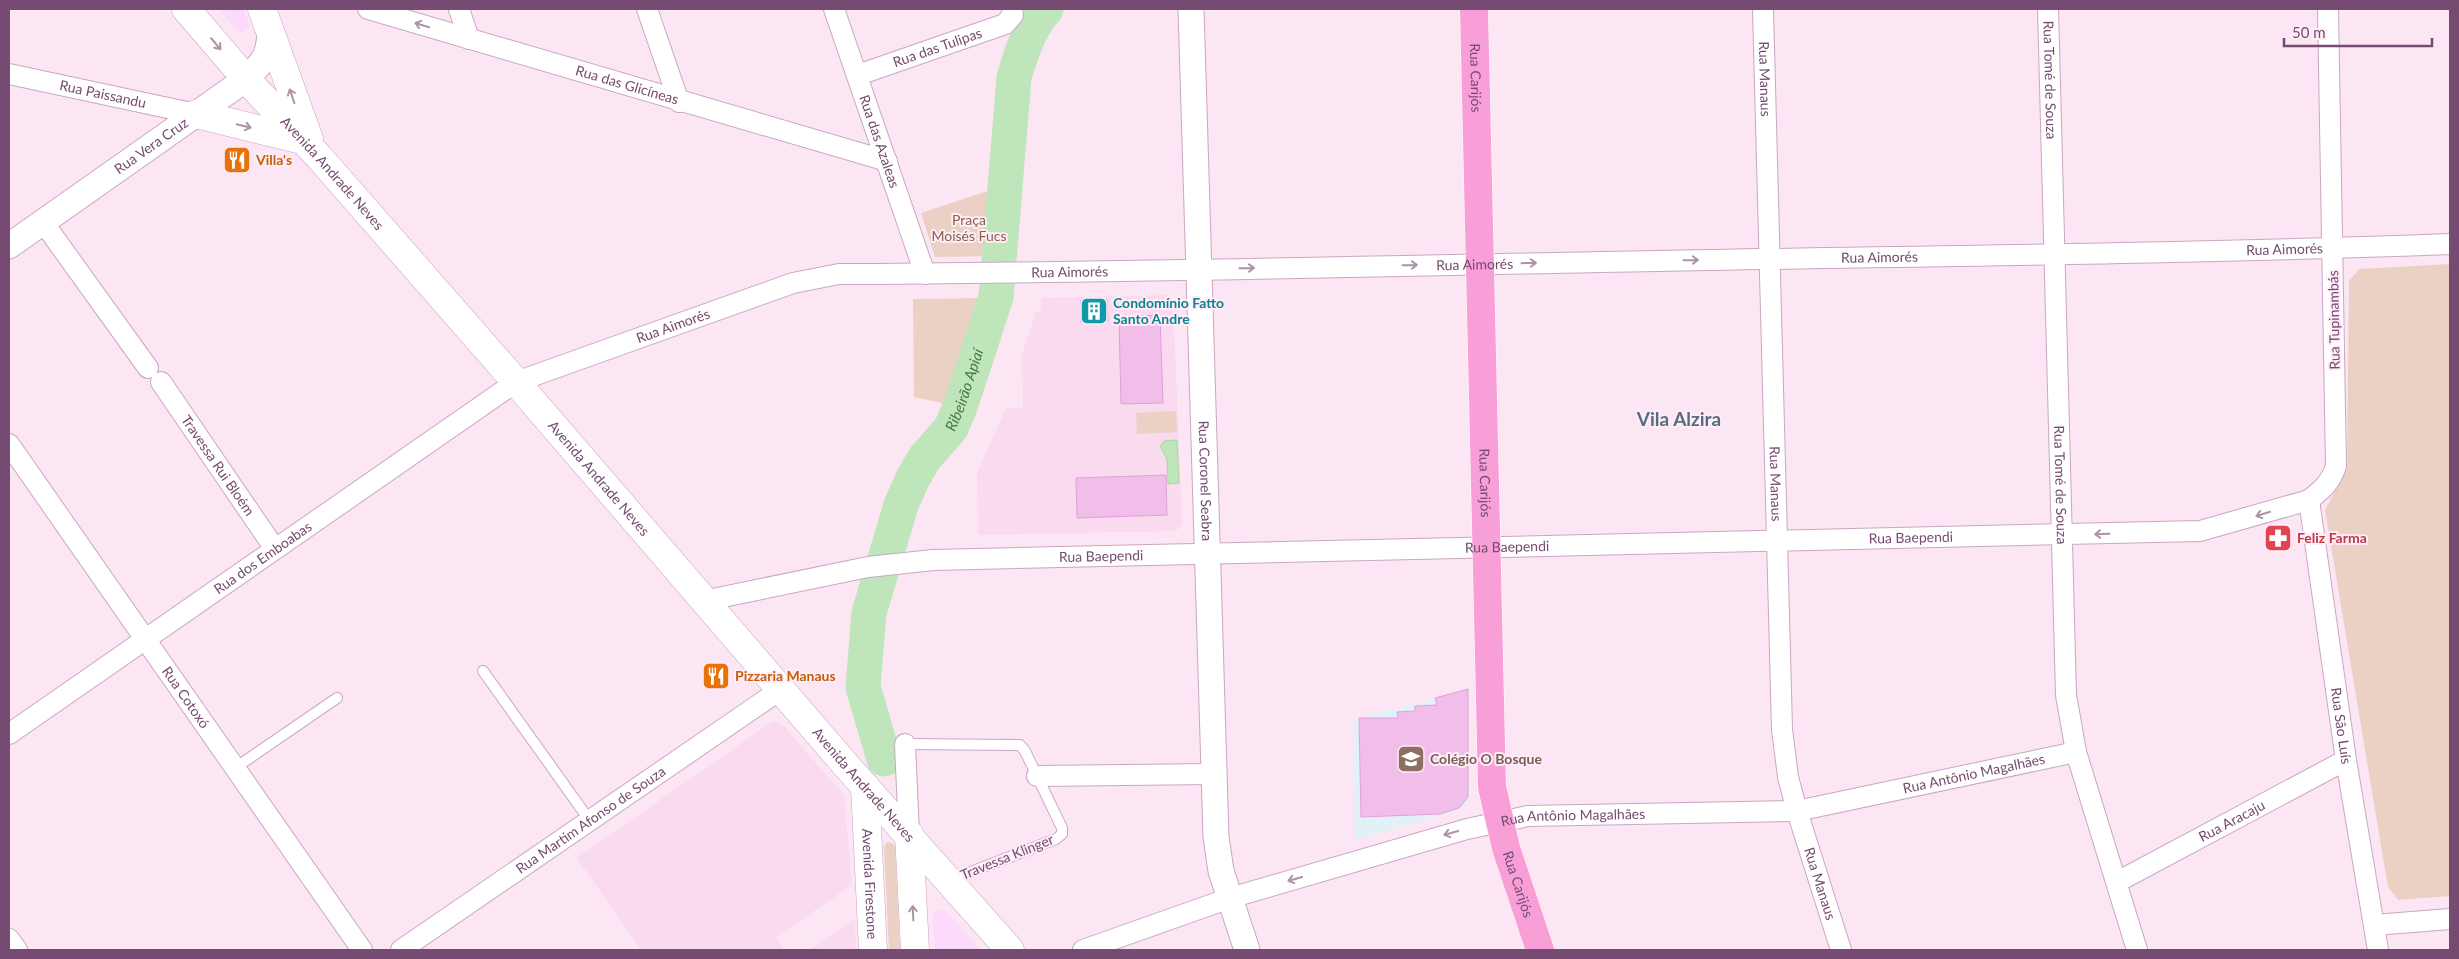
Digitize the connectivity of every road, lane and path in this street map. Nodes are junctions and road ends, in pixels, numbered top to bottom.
1 (186, 9) edge
2 (368, 9) edge
3 (459, 9) edge
4 (647, 9) edge
5 (834, 9) edge
6 (1191, 9) edge
7 (1474, 9) edge
8 (1763, 9) edge
9 (2048, 9) edge
10 (2328, 9) edge
11 (1013, 12) edge
12 (266, 20) edge
13 (469, 39) junction
14 (9, 74) edge
15 (858, 75) junction
16 (246, 79) junction
17 (680, 102) junction
18 (196, 114) junction
19 (310, 149) junction
20 (887, 161) junction
21 (43, 222) junction
22 (2450, 244) edge
23 (9, 246) edge
24 (2332, 248) junction
25 (2054, 253) junction
26 (1771, 259) junction
27 (1480, 264) junction
28 (1199, 269) junction
29 (925, 274) junction
30 (516, 382) junction
31 (9, 444) edge
32 (2309, 500) junction
33 (2061, 535) junction
34 (1777, 541) junction
35 (1486, 548) junction
36 (276, 549) junction
37 (1206, 555) junction
38 (703, 601) junction
39 (145, 639) junction
40 (483, 671) dead end
41 (780, 690) junction
42 (337, 698) dead end
43 (9, 734) edge
44 (905, 744) joint
45 (2076, 752) junction
46 (2346, 760) junction
47 (235, 768) junction
48 (1213, 774) junction
49 (1037, 776) junction
50 (866, 786) junction
51 (1797, 812) junction
52 (590, 821) junction
53 (1498, 822) junction
54 (909, 834) junction
55 (949, 880) junction
56 (2117, 882) junction
57 (1230, 898) junction
58 (2450, 919) edge
59 (2374, 925) junction
60 (9, 939) edge
61 (17, 950) edge
62 (362, 950) edge
63 (401, 950) edge
64 (873, 950) edge
65 (915, 950) edge
66 (1010, 950) edge
67 (1083, 950) edge
68 (1247, 950) edge
69 (1540, 950) edge
70 (1841, 950) edge
71 (2137, 950) edge
72 (2378, 950) edge

1 -> 16 main road, Avenida Andrade Neves
13 -> 2 street, Rua das Glicíneas
3 - 13 street
4 - 17 street
5 - 15 street, Rua das Azaleas
6 - 28 street, Rua Coronel Seabra
7 - 27 main road, Rua Carijós
8 - 26 street, Rua Manaus
9 - 25 street, Rua Tomé de Souza
10 - 24 street, Rua Tupinambás
11 - 15 street, Rua das Tulipas
12 - 16 street, Rua Vera Cruz
19 -> 12 main road
13 - 17 street, Rua das Glicíneas
14 - 18 street, Rua Paissandu
15 - 20 street, Rua das Azaleas
16 - 18 street, Rua Vera Cruz
16 - 19 main road, Avenida Andrade Neves
17 - 20 street, Rua das Glicíneas
18 -> 19 main road
18 - 21 street, Rua Vera Cruz
19 - 30 main road, Avenida Andrade Neves
20 - 29 street, Rua das Azaleas
21 - 23 street, Rua Vera Cruz
21 - 36 street, Travessa Rui Bloém
22 - 24 street, Rua Aimorés
24 - 25 street, Rua Aimorés
24 - 32 street, Rua Tupinambás
25 - 26 street, Rua Aimorés
25 - 33 street, Rua Tomé de Souza
27 -> 26 street, Rua Aimorés
26 - 34 street, Rua Manaus
28 -> 27 street, Rua Aimorés
27 - 35 main road, Rua Carijós
28 - 29 street, Rua Aimorés
28 - 37 street, Rua Coronel Seabra
29 - 30 street, Rua Aimorés
30 - 36 street, Rua dos Emboabas
30 - 38 main road, Avenida Andrade Neves
31 - 39 street, Rua Cotoxó
32 -> 33 street, Rua Baependi
32 - 46 street, Rua São Luís
33 - 34 street, Rua Baependi
33 - 45 street, Rua Tomé de Souza
34 - 35 street, Rua Baependi
34 - 51 street, Rua Manaus
35 - 37 street, Rua Baependi
35 - 53 main road, Rua Carijós
36 - 39 street, Rua dos Emboabas
37 - 38 street, Rua Baependi
37 - 48 street, Rua Coronel Seabra
38 - 41 main road, Avenida Andrade Neves
39 - 43 street, Rua dos Emboabas
39 - 47 street, Rua Cotoxó
40 - 52 lane
41 - 50 main road, Avenida Andrade Neves
41 - 52 street, Rua Martim Afonso de Souza
42 - 47 lane
44 - 49 lane, Travessa Klinger
44 - 54 street
45 - 51 street, Rua Antônio Magalhães
45 - 56 street, Rua Tomé de Souza
46 - 56 street, Rua Aracaju
46 - 59 street, Rua São Luís
47 - 62 street, Rua Cotoxó
48 - 49 street
48 - 57 street, Rua Coronel Seabra
49 - 55 lane, Travessa Klinger
50 - 54 main road, Avenida Andrade Neves
50 - 64 main road, Avenida Firestone
51 - 53 street, Rua Antônio Magalhães
51 - 70 street, Rua Manaus
52 - 63 street, Rua Martim Afonso de Souza
53 -> 57 street, Rua Antônio Magalhães
53 - 69 main road, Rua Carijós
54 - 55 main road, Avenida Andrade Neves
65 -> 54 main road
55 - 66 main road, Avenida Andrade Neves
56 - 71 street, Rua Tomé de Souza
57 - 67 street, Rua Antônio Magalhães
57 - 68 street, Rua Coronel Seabra
58 - 59 street
59 - 72 street, Rua São Luís
60 - 61 street

